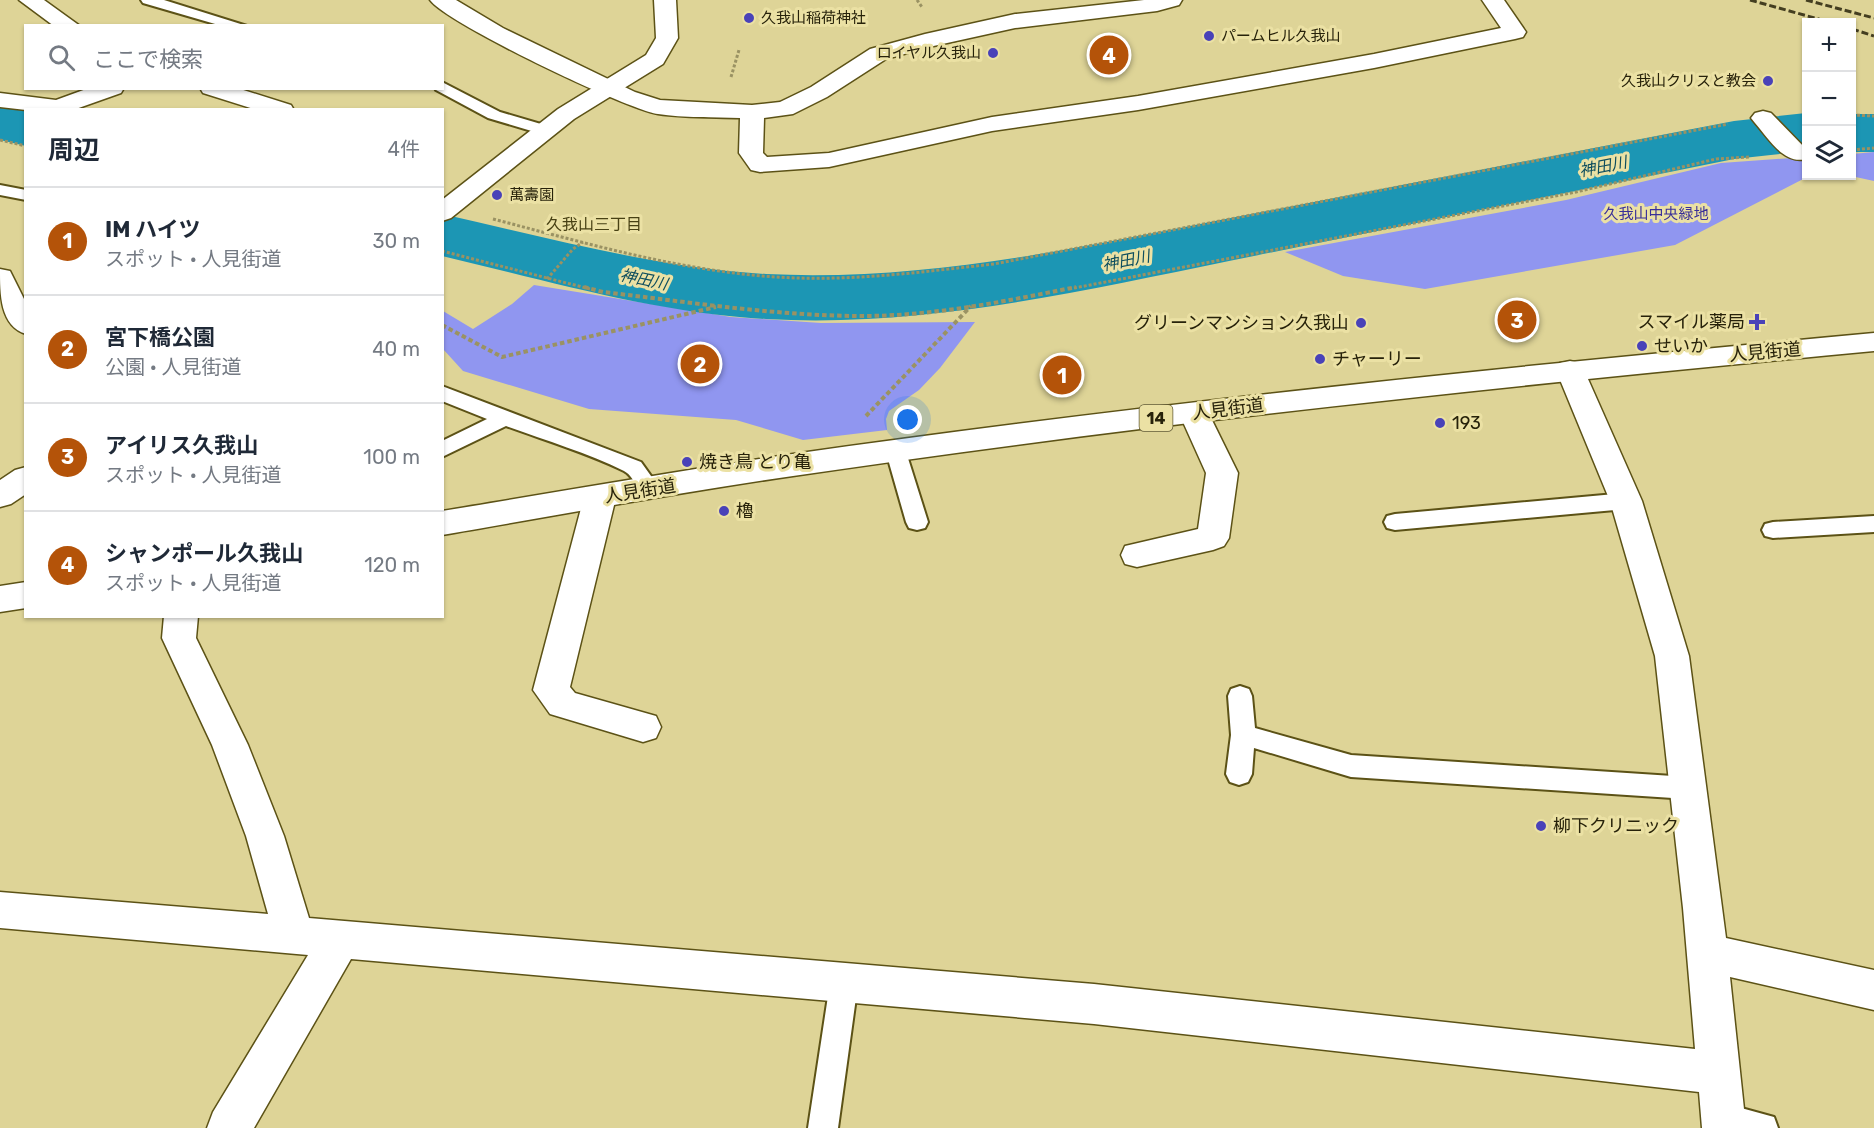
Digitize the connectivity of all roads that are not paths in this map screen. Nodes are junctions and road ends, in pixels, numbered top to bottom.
1 (30, 0) edge
2 (148, 0) edge
3 (441, 0) edge
4 (665, 0) edge
5 (1171, 0) edge
6 (1494, 0) edge
7 (66, 24) edge
8 (233, 24) edge
9 (444, 88) edge
10 (106, 90) edge
11 (218, 90) edge
12 (607, 90) junction
13 (0, 100) edge
14 (276, 108) edge
15 (752, 112) junction
16 (1763, 118) road end
17 (545, 130) junction
18 (1797, 153) road end
19 (0, 190) edge
20 (24, 195) edge
21 (444, 210) edge
22 (0, 277) edge
23 (24, 324) edge
24 (1874, 342) edge
25 (1570, 370) junction
26 (444, 394) edge
27 (1194, 413) junction
28 (505, 418) junction
29 (444, 449) edge
30 (896, 452) junction
31 (650, 490) junction
32 (600, 497) junction
33 (1626, 501) junction
34 (917, 522) dead end
35 (1395, 522) dead end
36 (444, 523) edge
37 (1874, 524) edge
38 (1773, 530) dead end
39 (1137, 555) dead end
40 (24, 595) edge
41 (0, 599) edge
42 (181, 618) edge
43 (1240, 696) dead end
44 (643, 727) dead end
45 (1243, 735) junction
46 (1239, 774) dead end
47 (1688, 788) junction
48 (0, 910) edge
49 (294, 936) junction
50 (340, 940) junction
51 (1708, 953) junction
52 (844, 983) junction
53 (1874, 990) edge
54 (1720, 1073) junction
55 (1724, 1123) edge
56 (229, 1128) edge
57 (823, 1128) edge
58 (1763, 1128) edge

1 - 7 street
2 - 8 lane
3 - 12 street
4 - 12 street
5 - 15 street
6 - 15 street
9 - 17 lane
10 - 13 street
11 - 14 street
12 - 15 street
12 - 17 street
16 - 18 street
17 - 21 street
19 - 20 lane
22 - 23 street
24 - 25 street, 人見街道 / 14
25 - 27 street, 人見街道 / 14
25 - 33 street
26 - 28 lane
27 - 30 street, 人見街道 / 14
27 - 39 street
28 - 29 lane
28 - 31 lane
30 - 31 street, 人見街道 / 14
30 - 34 lane
31 - 32 street, 人見街道 / 14
32 - 36 street, 人見街道 / 14
32 - 44 street
33 - 35 lane
33 - 47 street
37 - 38 lane
40 - 41 street
42 - 49 street
43 - 45 lane
45 - 46 lane
45 - 47 lane
47 - 51 street
48 - 49 street
49 - 50 street
50 - 52 street
50 - 56 street
51 - 53 street
51 - 54 street
52 - 54 street
52 - 57 lane
54 - 55 street
55 - 58 lane

